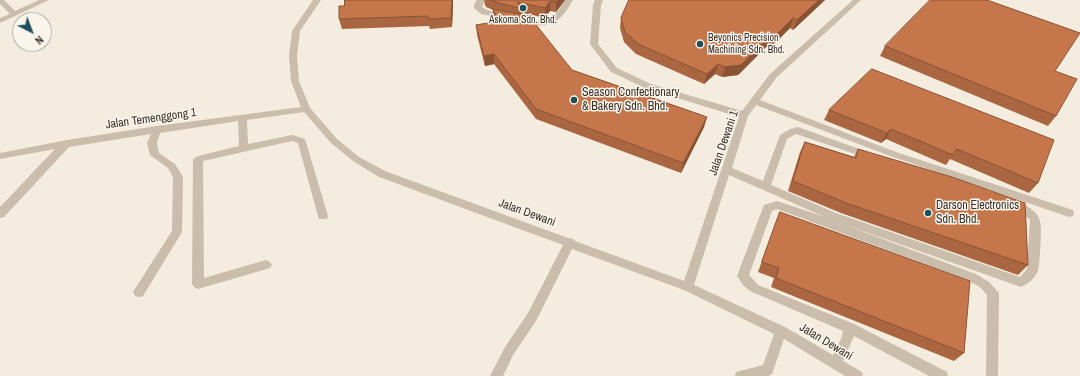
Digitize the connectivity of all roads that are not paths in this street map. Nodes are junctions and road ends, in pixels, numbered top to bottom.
1 (0, 0) edge
2 (46, 0) edge
3 (317, 0) edge
4 (481, 0) edge
5 (569, 0) edge
6 (599, 0) edge
7 (858, 0) edge
8 (12, 12) edge
9 (19, 12) edge
10 (12, 15) edge
11 (0, 21) edge
12 (754, 101) junction
13 (306, 109) junction
14 (744, 115) junction
15 (242, 118) junction
16 (157, 129) junction
17 (67, 143) junction
18 (244, 148) junction
19 (0, 156) edge
20 (727, 170) junction
21 (766, 186) junction
22 (974, 192) edge
23 (1004, 202) edge
24 (1069, 213) dead end
25 (0, 214) edge
26 (323, 216) dead end
27 (570, 242) junction
28 (266, 265) dead end
29 (688, 287) junction
30 (139, 292) dead end
31 (850, 328) junction
32 (781, 331) junction
33 (836, 362) junction
34 (496, 376) edge
35 (741, 376) edge
36 (857, 376) edge
37 (942, 376) edge
38 (992, 376) edge

1 - 8 street
2 - 9 street
3 - 13 street, Jalan Dewani
4 - 5 street
6 - 14 street
7 - 12 street, Jalan Dewani 1
10 - 11 street
12 - 14 street, Jalan Dewani 1
12 - 24 street
13 - 15 street, Jalan Temenggong 1
13 - 27 street, Jalan Dewani
14 - 20 street, Jalan Dewani 1
15 - 16 street, Jalan Temenggong 1
15 - 18 street
16 - 17 street, Jalan Temenggong 1
16 - 30 street
17 - 19 street, Jalan Temenggong 1
17 - 25 street
18 - 26 street
18 - 28 street
20 - 21 street
20 - 29 street, Jalan Dewani 1
21 - 22 street
21 - 23 street
27 - 29 street, Jalan Dewani
27 - 34 street
29 - 32 street, Jalan Dewani
31 - 33 street
31 - 37 street
31 - 38 street
32 - 33 street, Jalan Dewani
32 - 35 street
33 - 36 street, Jalan Dewani

